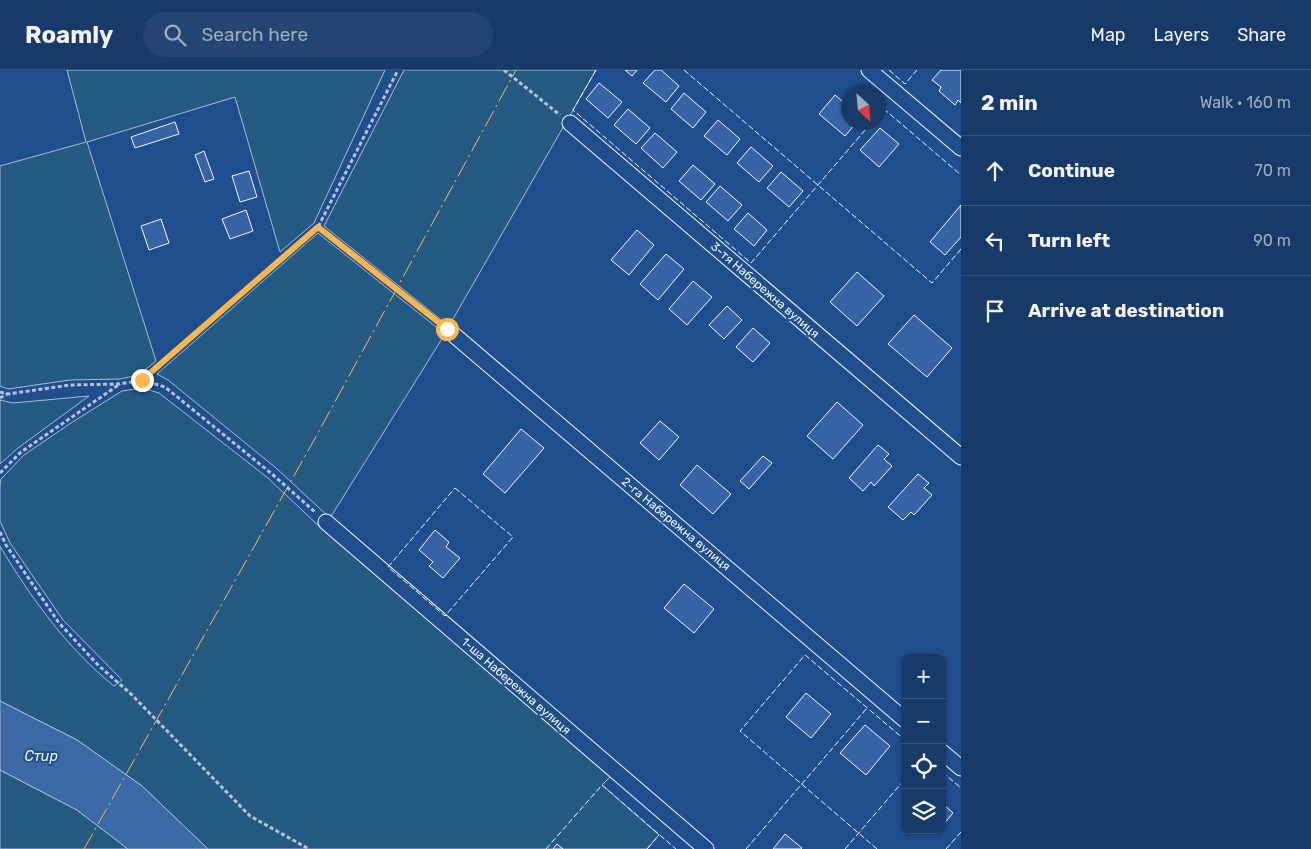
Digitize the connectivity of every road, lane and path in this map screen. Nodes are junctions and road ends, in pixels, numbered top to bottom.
1 (398, 70) edge
2 (504, 70) edge
3 (869, 70) edge
4 (570, 123) joint
5 (961, 148) edge
6 (318, 227) junction
7 (447, 329) joint
8 (142, 380) junction
9 (120, 384) junction
10 (0, 392) edge
11 (8, 394) junction
12 (0, 398) edge
13 (961, 457) edge
14 (0, 473) edge
15 (326, 522) joint
16 (0, 532) edge
17 (901, 717) edge
18 (946, 755) edge
19 (961, 768) edge
20 (308, 849) edge
21 (706, 849) edge

1 - 6 path
2 - 4 path
3 - 5 street
4 - 13 street, 3-тя Набережна вулиця
6 - 7 path
6 - 8 path
7 - 17 street, 2-га Набережна вулиця
8 - 9 path
8 - 15 path
9 - 11 path
9 - 14 path
10 - 11 path
11 - 12 path
15 - 21 street, 1-ша Набережна вулиця
16 - 20 path
18 - 19 street

